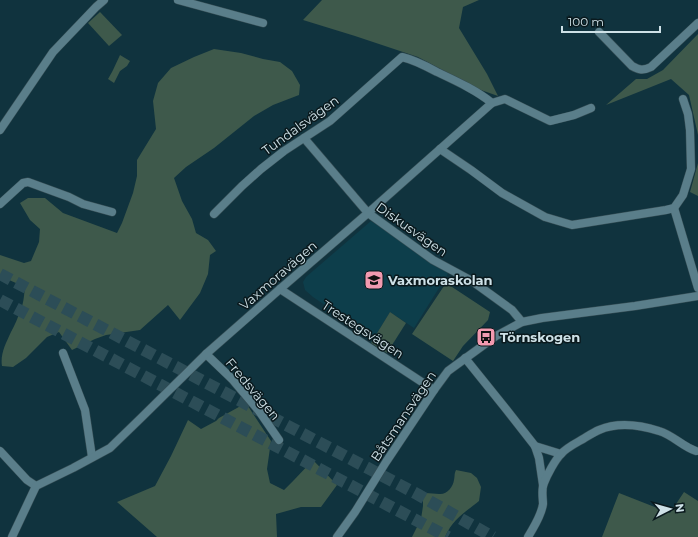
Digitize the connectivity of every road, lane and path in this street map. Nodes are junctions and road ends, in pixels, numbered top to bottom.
1 (104, 0) edge
2 (178, 0) edge
3 (263, 23) dead end
4 (698, 23) edge
5 (599, 32) dead end
6 (683, 99) dead end
7 (492, 103) junction
8 (591, 108) dead end
9 (0, 130) edge
10 (304, 138) junction
11 (440, 149) junction
12 (0, 204) edge
13 (674, 208) junction
14 (112, 212) dead end
15 (368, 213) junction
16 (214, 214) dead end
17 (698, 288) edge
18 (280, 289) junction
19 (698, 296) edge
20 (522, 322) junction
21 (63, 353) dead end
22 (206, 354) junction
23 (465, 358) junction
24 (434, 390) junction
25 (279, 440) dead end
26 (535, 446) junction
27 (0, 451) edge
28 (696, 451) dead end
29 (561, 454) junction
30 (92, 457) junction
31 (543, 485) junction
32 (36, 486) junction
33 (12, 537) edge
34 (337, 537) edge
35 (528, 537) edge

1 - 9 street
2 - 3 street
4 - 5 street
6 - 13 street
7 - 8 street
7 - 10 street, Tundalsvägen
7 - 11 street, Vaxmoravägen
10 - 15 street, Diskusvägen
10 - 16 street, Tundalsvägen
11 - 13 street
11 - 15 street, Vaxmoravägen
12 - 14 street
13 - 17 street
15 - 18 street, Vaxmoravägen
15 - 20 street, Diskusvägen
18 - 22 street, Vaxmoravägen
18 - 24 street, Trestegsvägen
19 - 20 street, Båtsmansvägen
20 - 23 street, Båtsmansvägen
21 - 30 street
22 - 25 street, Fredsvägen
22 - 30 street, Vaxmoravägen
23 - 24 street, Båtsmansvägen
23 - 26 street
24 - 34 street, Båtsmansvägen
26 - 29 street
26 - 31 street
27 - 32 street
28 - 29 street
29 - 31 street
30 - 32 street, Vaxmoravägen
31 - 35 street
32 - 33 street

